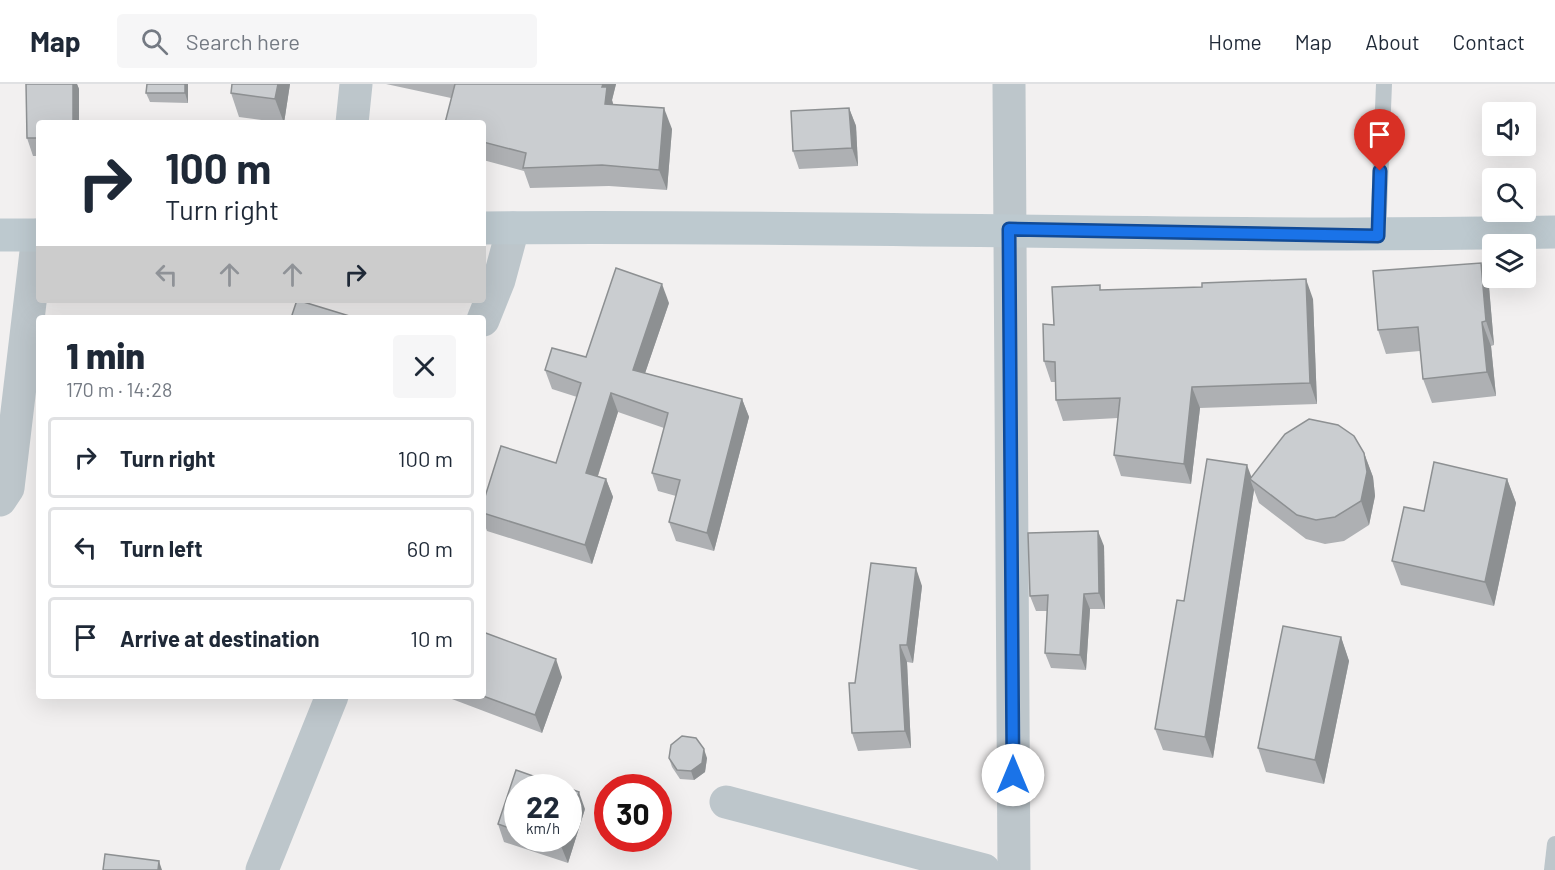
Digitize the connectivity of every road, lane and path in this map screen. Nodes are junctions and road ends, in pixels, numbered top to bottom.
1 (356, 84) edge
2 (1009, 84) edge
3 (1384, 84) edge
4 (352, 120) edge
5 (498, 228) edge
6 (1009, 229) junction
7 (1555, 232) edge
8 (36, 235) edge
9 (0, 236) edge
10 (1378, 236) junction
11 (36, 252) edge
12 (485, 315) edge
13 (0, 500) edge
14 (331, 699) edge
15 (726, 802) dead end
16 (1555, 844) edge
17 (262, 870) edge
18 (984, 870) edge
19 (1014, 870) edge
20 (1552, 870) edge

1 - 4 street
2 - 6 street
3 - 10 lane
5 - 6 street
5 - 12 street
6 - 10 street
6 - 19 street
7 - 10 street
8 - 9 street
11 - 13 street
14 - 17 street
15 - 18 street
16 - 20 lane

